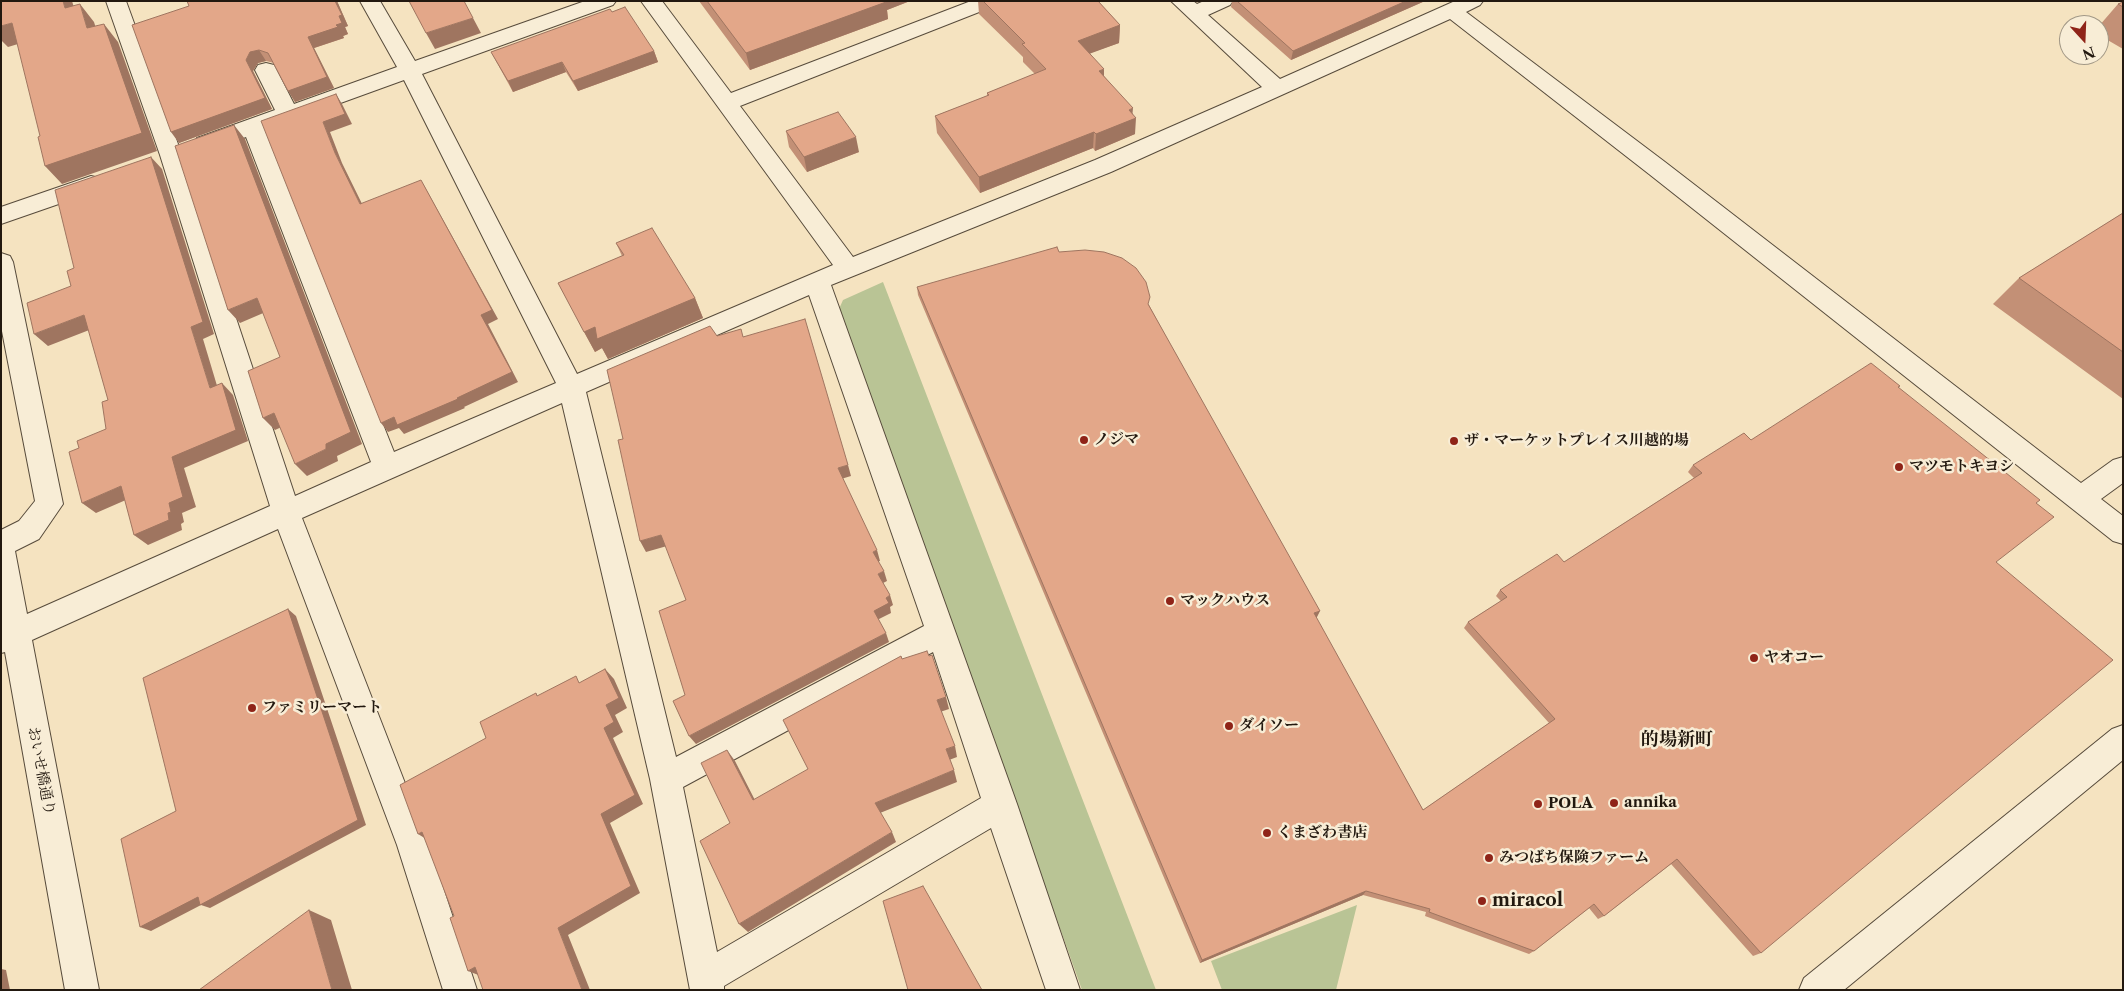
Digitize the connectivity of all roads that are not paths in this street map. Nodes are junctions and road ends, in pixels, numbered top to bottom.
1 (116, 1) edge
2 (370, 1) edge
3 (606, 1) edge
4 (651, 1) edge
5 (990, 1) edge
6 (1223, 1) edge
7 (1463, 6) edge
8 (1188, 7) edge
9 (266, 70) dead end
10 (410, 72) junction
11 (1278, 89) junction
12 (726, 104) junction
13 (288, 114) junction
14 (253, 126) junction
15 (161, 159) junction
16 (114, 176) edge
17 (1, 216) edge
18 (1, 262) edge
19 (849, 268) junction
20 (817, 282) junction
21 (572, 389) junction
22 (387, 467) junction
23 (2123, 468) edge
24 (2080, 499) junction
25 (286, 512) junction
26 (2123, 532) edge
27 (1, 544) edge
28 (1, 552) edge
29 (941, 632) junction
30 (8, 638) edge
31 (2123, 740) edge
32 (666, 779) junction
33 (1001, 804) junction
34 (706, 984) edge
35 (82, 990) edge
36 (460, 990) edge
37 (1063, 990) edge
38 (1816, 990) edge

1 - 15 street
2 - 10 street
3 - 10 street
4 - 12 street
5 - 12 street
6 - 8 street
7 - 11 street
7 - 24 street
8 - 11 street
9 - 13 street
10 - 13 street
10 - 21 street
11 - 19 street
12 - 19 street
13 - 14 street
14 - 15 street
14 - 22 street
15 - 25 street
16 - 17 street
18 - 27 street
19 - 20 street
20 - 21 street
20 - 29 street
21 - 22 street
21 - 32 street
22 - 25 street
23 - 24 street
24 - 26 street
25 - 30 street
25 - 36 street
28 - 30 street, おいせ橋通り
29 - 32 street
29 - 33 street
30 - 35 street, おいせ橋通り
31 - 38 street
32 - 34 street
33 - 34 street
33 - 37 street

